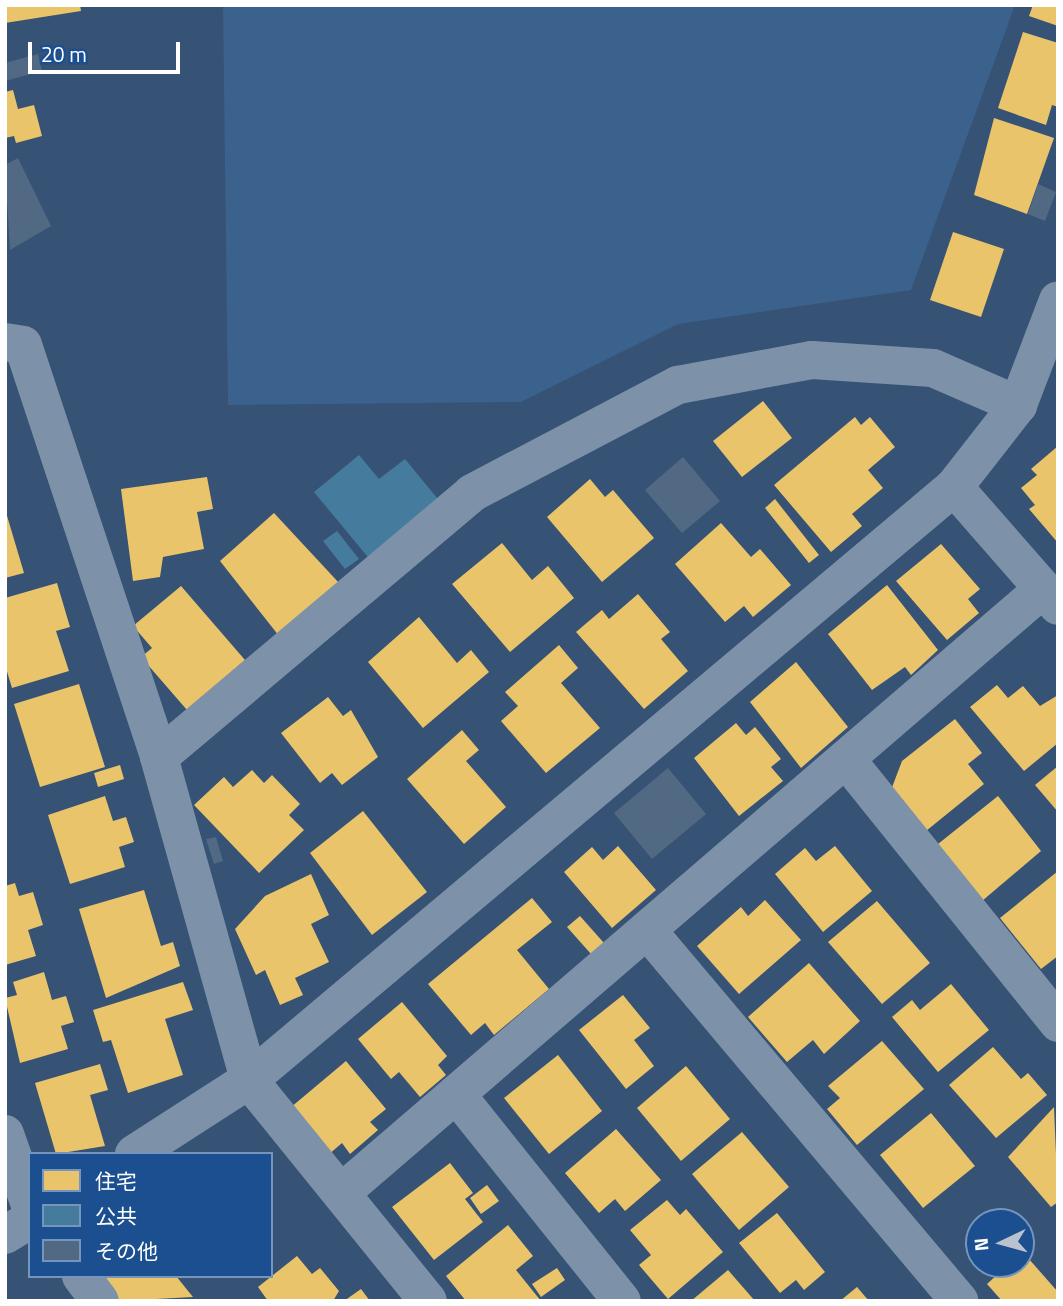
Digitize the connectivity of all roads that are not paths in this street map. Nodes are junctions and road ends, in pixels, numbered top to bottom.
1 (1058, 300) edge
2 (5, 342) edge
3 (1018, 405) junction
4 (954, 487) junction
5 (1050, 598) edge
6 (159, 757) junction
7 (846, 759) junction
8 (648, 930) junction
9 (1058, 1023) edge
10 (249, 1080) junction
11 (456, 1094) junction
12 (5, 1134) edge
13 (137, 1152) edge
14 (341, 1192) junction
15 (28, 1199) edge
16 (28, 1221) edge
17 (5, 1236) edge
18 (83, 1278) edge
19 (100, 1301) edge
20 (428, 1301) edge
21 (622, 1301) edge
22 (959, 1301) edge

1 - 3 street
2 - 6 street
3 - 4 street
3 - 6 street
4 - 5 street
4 - 10 street
5 - 7 street
6 - 10 street
7 - 8 street
7 - 9 street
8 - 11 street
8 - 22 street
10 - 13 street
10 - 14 street
11 - 14 street
11 - 21 street
12 - 15 street
14 - 20 street
16 - 17 street
18 - 19 street

